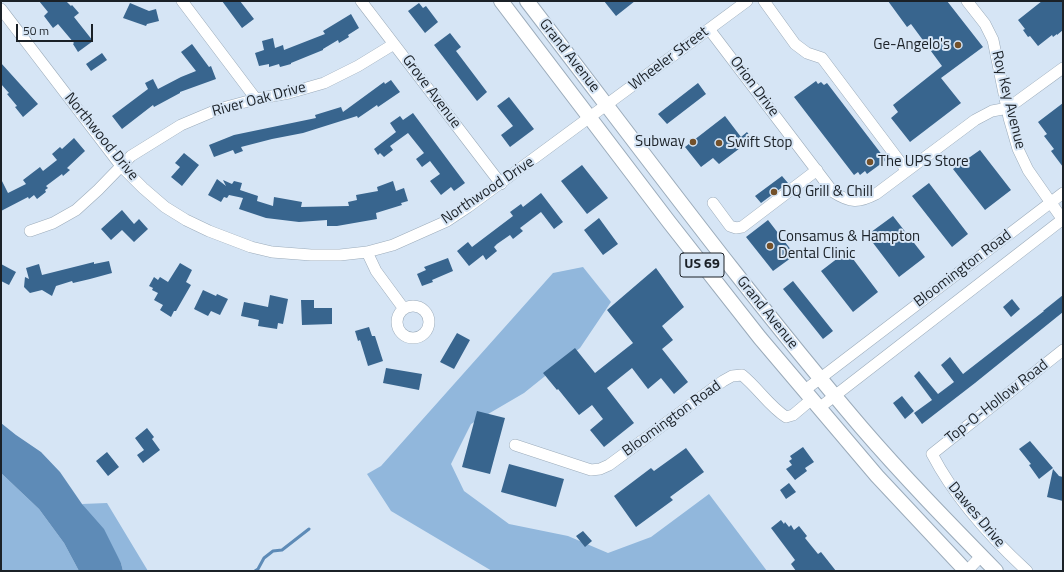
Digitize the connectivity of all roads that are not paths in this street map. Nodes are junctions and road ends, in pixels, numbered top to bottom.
1 (182, 1) edge
2 (361, 1) edge
3 (501, 1) edge
4 (527, 1) edge
5 (747, 1) edge
6 (764, 1) edge
7 (967, 1) edge
8 (1, 9) edge
9 (709, 29) junction
10 (394, 44) junction
11 (1063, 68) edge
12 (256, 99) junction
13 (607, 105) junction
14 (1008, 108) junction
15 (591, 117) junction
16 (121, 166) junction
17 (817, 170) junction
18 (907, 171) junction
19 (500, 184) junction
20 (1063, 193) edge
21 (713, 203) dead end
22 (1050, 203) junction
23 (1063, 220) edge
24 (30, 231) dead end
25 (367, 252) junction
26 (404, 309) dead end
27 (1063, 350) edge
28 (820, 378) junction
29 (835, 396) junction
30 (812, 399) junction
31 (515, 445) dead end
32 (932, 454) joint
33 (981, 556) junction
34 (966, 571) edge
35 (996, 571) edge
36 (1027, 571) edge

1 - 12 street
2 - 10 street, Grove Avenue
3 - 15 main road, Grand Avenue / US 69
4 - 13 main road, Grand Avenue / US 69
5 - 9 street, Wheeler Street
6 - 18 street
7 - 14 street, Roy Key Avenue
8 - 16 street, Northwood Drive
9 - 13 street, Wheeler Street
9 - 17 street, Orion Drive
10 - 12 street, River Oak Drive
10 - 19 street, Grove Avenue
11 - 14 street
12 - 16 street, River Oak Drive
13 - 15 street, Wheeler Street
13 - 28 main road, Grand Avenue / US 69
14 - 18 street, Orion Drive
14 - 22 street, Roy Key Avenue
15 - 19 street, Northwood Drive
15 - 30 main road, Grand Avenue / US 69
16 - 24 street, River Oak Drive
16 - 25 street, Northwood Drive
17 - 18 street, Orion Drive
17 - 21 street
19 - 25 street, Northwood Drive
20 - 22 street, Bloomington Road
22 - 23 street, Roy Key Avenue
22 - 28 street, Bloomington Road
23 - 29 street, Bloomington Road
25 - 26 street
27 - 32 street, Top-O-Hollow Road
28 - 29 main road, Grand Avenue / US 69
28 - 30 street, Bloomington Road
29 - 30 street, Bloomington Road
29 - 33 main road, Grand Avenue / US 69
30 - 31 street, Bloomington Road
30 - 34 main road, Grand Avenue / US 69
32 - 36 street, Dawes Drive
33 - 34 street
33 - 35 main road, Grand Avenue / US 69

